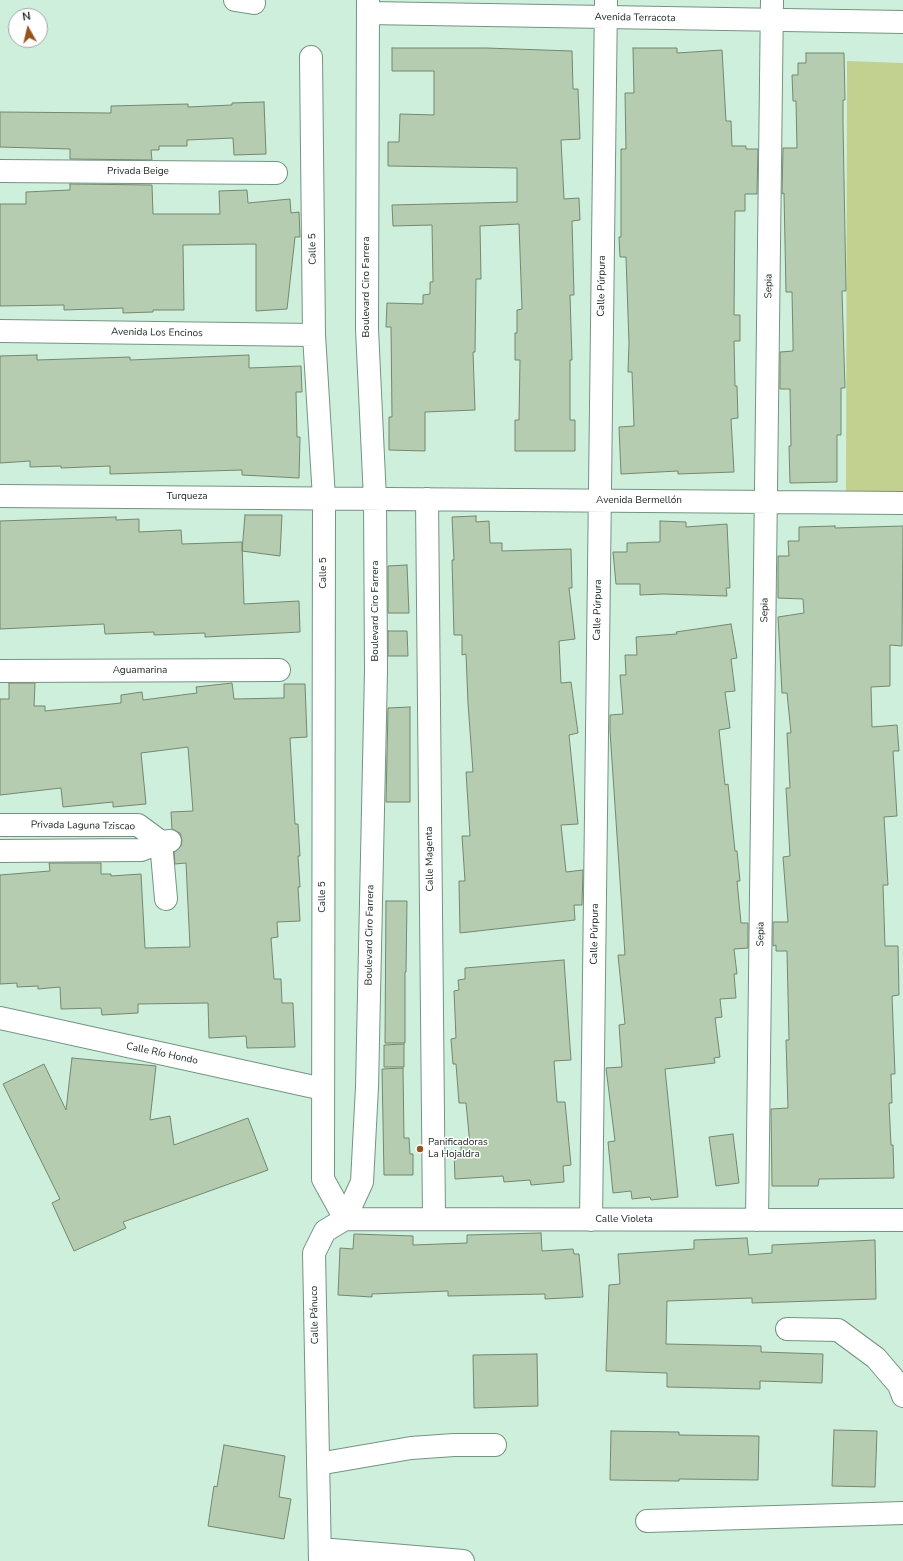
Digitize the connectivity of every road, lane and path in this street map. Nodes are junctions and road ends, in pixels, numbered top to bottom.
1 (368, 7) edge
2 (606, 8) edge
3 (772, 10) edge
4 (903, 22) edge
5 (311, 57) dead end
6 (0, 171) edge
7 (276, 172) dead end
8 (0, 331) edge
9 (314, 335) junction
10 (0, 496) edge
11 (324, 498) junction
12 (375, 499) junction
13 (427, 499) junction
14 (600, 500) junction
15 (766, 502) junction
16 (903, 503) edge
17 (279, 670) dead end
18 (0, 671) edge
19 (0, 825) edge
20 (165, 841) junction
21 (0, 851) edge
22 (166, 899) dead end
23 (0, 1018) edge
24 (323, 1089) junction
25 (345, 1219) junction
26 (434, 1219) junction
27 (591, 1220) junction
28 (757, 1220) junction
29 (903, 1220) edge
30 (787, 1329) dead end
31 (903, 1396) edge
32 (495, 1445) dead end
33 (318, 1464) junction
34 (903, 1513) edge
35 (647, 1520) dead end
36 (320, 1555) edge
37 (463, 1561) edge

1 - 2 street, Avenida Terracota
1 - 12 street, Boulevard Ciro Farrera
2 - 3 street, Avenida Terracota
2 - 14 street, Calle Púrpura
3 - 4 street, Avenida Terracota
3 - 15 street, Sepia
5 - 9 street, Calle 5
6 - 7 street, Privada Beige
8 - 9 street, Avenida Los Encinos
9 - 11 street, Calle 5
10 - 11 street, Turqueza
11 - 12 street, Turqueza
11 - 24 street, Calle 5
12 - 13 street, Avenida Bermellón
12 - 25 street, Boulevard Ciro Farrera
13 - 14 street, Avenida Bermellón
13 - 26 street, Calle Magenta
14 - 15 street, Avenida Bermellón
14 - 27 street, Calle Púrpura
15 - 16 street, Avenida Bermellón
15 - 28 street, Sepia
17 - 18 street, Aguamarina
19 - 20 street, Privada Laguna Tziscao
20 - 21 street
20 - 22 street
23 - 24 street, Calle Río Hondo
24 - 25 street
25 - 26 street, Calle Violeta
25 - 33 street, Calle Pánuco
26 - 27 street, Calle Violeta
27 - 28 street, Calle Violeta
28 - 29 street, Calle Violeta
30 - 31 street
32 - 33 street
33 - 36 street, Calle Pánuco
34 - 35 street
36 - 37 street

